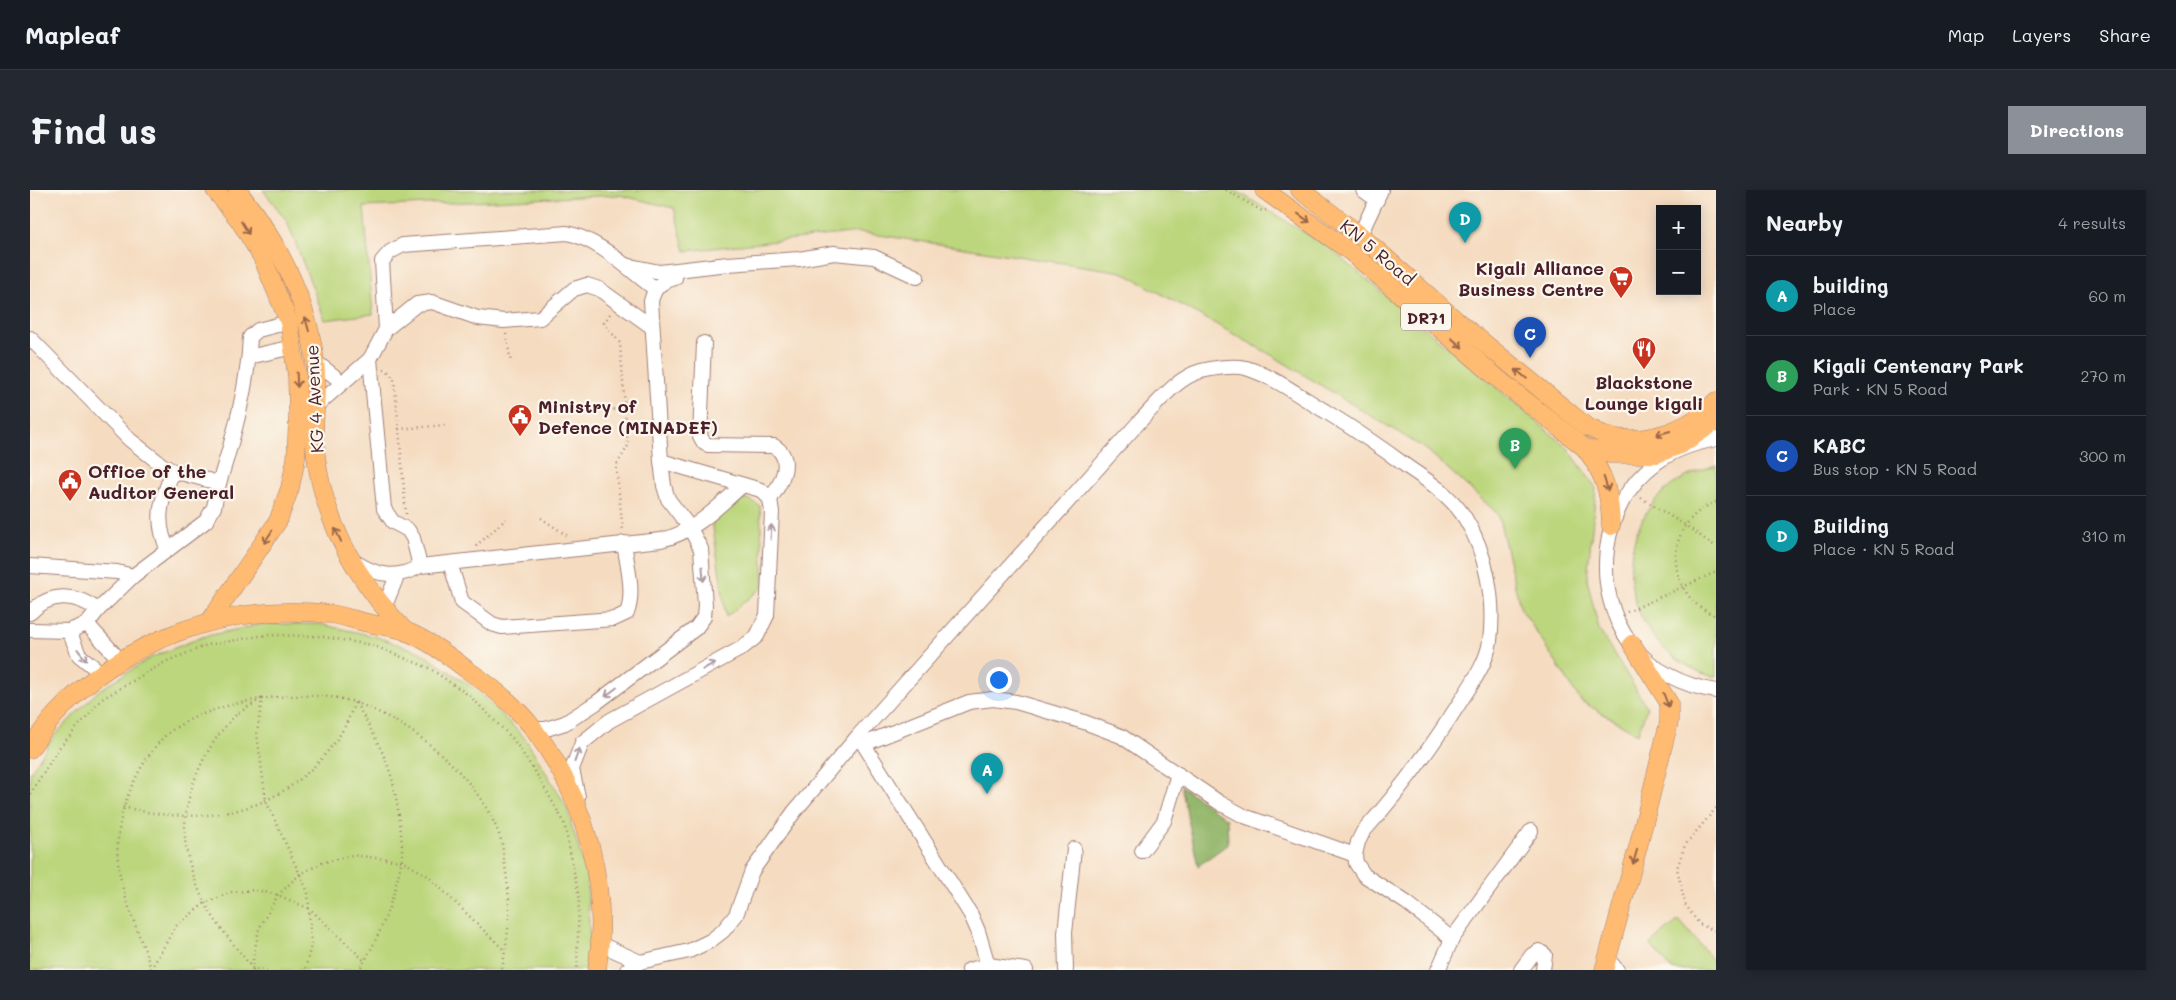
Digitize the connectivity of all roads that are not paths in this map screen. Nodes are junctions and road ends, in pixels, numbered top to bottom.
1 (215, 190) edge
2 (237, 190) edge
3 (1264, 190) edge
4 (1300, 190) edge
5 (1363, 190) edge
6 (1379, 195) edge
7 (1360, 235) junction
8 (622, 264) junction
9 (917, 277) dead end
10 (675, 278) dead end
11 (655, 289) junction
12 (289, 322) junction
13 (652, 327) junction
14 (386, 329) junction
15 (30, 338) edge
16 (704, 343) dead end
17 (294, 347) junction
18 (249, 357) junction
19 (316, 362) junction
20 (370, 364) junction
21 (342, 382) junction
22 (316, 406) junction
23 (1713, 411) edge
24 (1716, 439) edge
25 (1585, 448) junction
26 (661, 461) junction
27 (173, 472) junction
28 (219, 483) junction
29 (743, 485) junction
30 (770, 499) junction
31 (1611, 526) junction
32 (690, 528) junction
33 (624, 543) junction
34 (168, 550) junction
35 (348, 556) junction
36 (450, 564) junction
37 (30, 566) edge
38 (420, 566) junction
39 (133, 576) junction
40 (397, 576) junction
41 (384, 608) junction
42 (98, 610) junction
43 (30, 614) edge
44 (210, 621) junction
45 (87, 624) junction
46 (30, 630) edge
47 (69, 631) junction
48 (406, 632) junction
49 (1632, 644) junction
50 (120, 660) junction
51 (101, 673) junction
52 (1716, 691) edge
53 (534, 729) junction
54 (861, 740) junction
55 (30, 749) edge
56 (1178, 774) junction
57 (583, 819) junction
58 (1531, 831) dead end
59 (1074, 848) dead end
60 (1142, 851) dead end
61 (1355, 855) junction
62 (600, 938) junction
63 (1452, 939) junction
64 (640, 962) junction
65 (988, 965) junction
66 (1609, 966) edge
67 (597, 970) edge
68 (627, 970) edge
69 (969, 970) edge
70 (1026, 970) edge
71 (1066, 970) edge
72 (1438, 970) edge
73 (1521, 970) edge
74 (1543, 970) edge

1 -> 12 main road, KG 4 Avenue
19 -> 2 main road, KG 4 Avenue
3 -> 25 main road, KN 5 Road / DR71
4 - 7 main road, KN 5 Road / DR71
5 - 6 street
6 - 7 street
23 -> 7 main road, KN 5 Road / DR71
8 - 9 street
8 - 11 street
8 - 14 street
10 - 11 street
11 - 13 street
12 - 17 main road, KG 4 Avenue
12 - 18 street
13 - 14 street
13 - 26 street
14 - 20 street
15 - 27 street
16 - 30 street
17 - 18 street
17 -> 44 main road, KG 4 Avenue
18 - 28 street
19 - 21 street
19 - 22 main road, KG 4 Avenue
20 - 21 street
20 - 38 street
21 - 22 street
35 -> 22 main road, KG 4 Avenue
23 - 25 main road, DR71
24 - 31 street
25 -> 31 main road
26 - 29 street
26 - 32 street
27 - 28 street
27 - 34 street
28 - 34 street
29 - 30 street
29 - 32 street
57 -> 30 street
31 - 49 street
32 - 33 street
32 -> 53 street
33 - 36 street
33 - 36 street
34 - 39 street
35 - 40 street
35 - 41 main road, KG 4 Avenue
36 - 38 street
37 - 39 street
38 - 40 street
39 - 42 street
40 - 41 street
41 - 48 main road, KG 4 Avenue
42 - 43 street
42 - 45 street
44 - 48 main road
44 - 50 main road
45 - 47 street
45 - 50 street
46 - 47 street
47 -> 51 street
48 - 53 main road
49 - 52 street
49 -> 66 main road
50 - 51 main road
51 - 55 main road
53 - 57 main road
54 - 56 street
54 - 61 street
54 - 64 street
54 - 65 street
56 - 60 street
56 - 61 street
57 - 62 main road
58 - 63 street
59 - 71 street
61 - 63 street
62 - 64 street
62 - 67 main road
63 - 72 street
64 - 68 street
65 - 69 street
65 - 70 street
73 - 74 street

